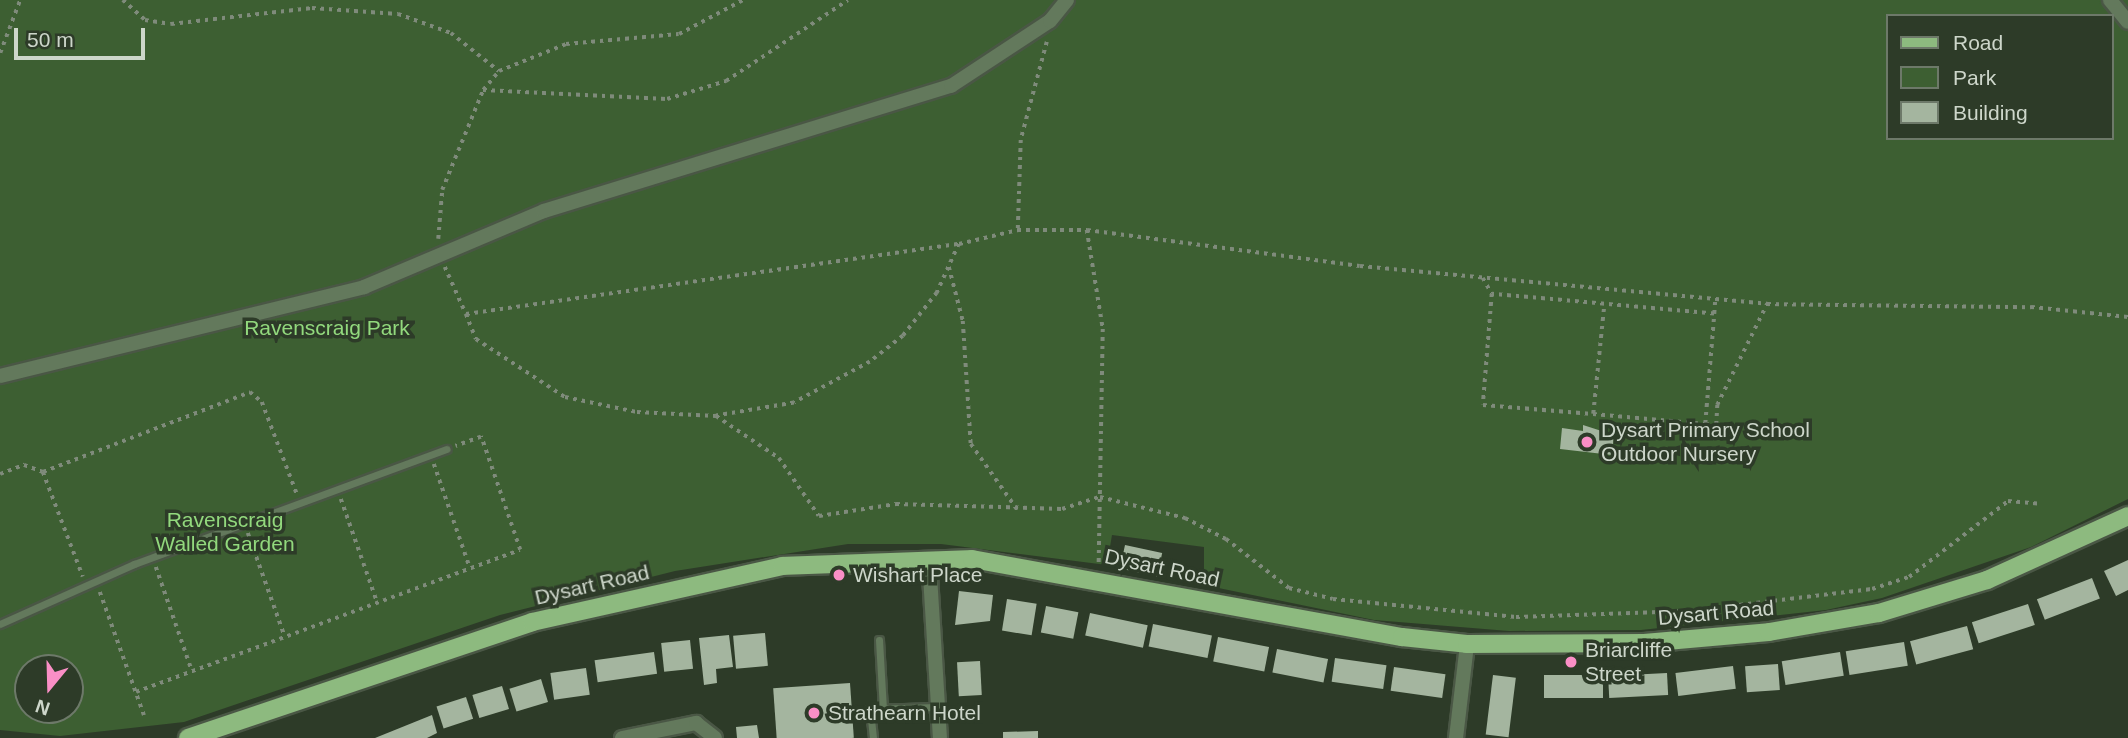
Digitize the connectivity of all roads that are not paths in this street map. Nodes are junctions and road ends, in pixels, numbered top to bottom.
1 (1068, 0) edge
2 (2110, 0) edge
3 (2128, 22) edge
4 (0, 376) edge
5 (447, 449) road end
6 (2128, 516) edge
7 (929, 559) junction
8 (0, 624) edge
9 (879, 640) dead end
10 (1467, 644) junction
11 (938, 706) junction
12 (883, 709) junction
13 (188, 738) edge
14 (622, 738) edge
15 (715, 738) edge
16 (873, 738) edge
17 (940, 738) edge
18 (1456, 738) edge

1 - 4 street
2 - 3 street
5 - 8 lane
6 - 10 main road, Dysart Road
7 - 10 main road, Dysart Road
7 - 11 street
7 - 13 main road, Dysart Road
9 - 12 lane
10 - 18 street
11 - 12 lane
11 - 17 street
12 - 16 lane
14 - 15 street

